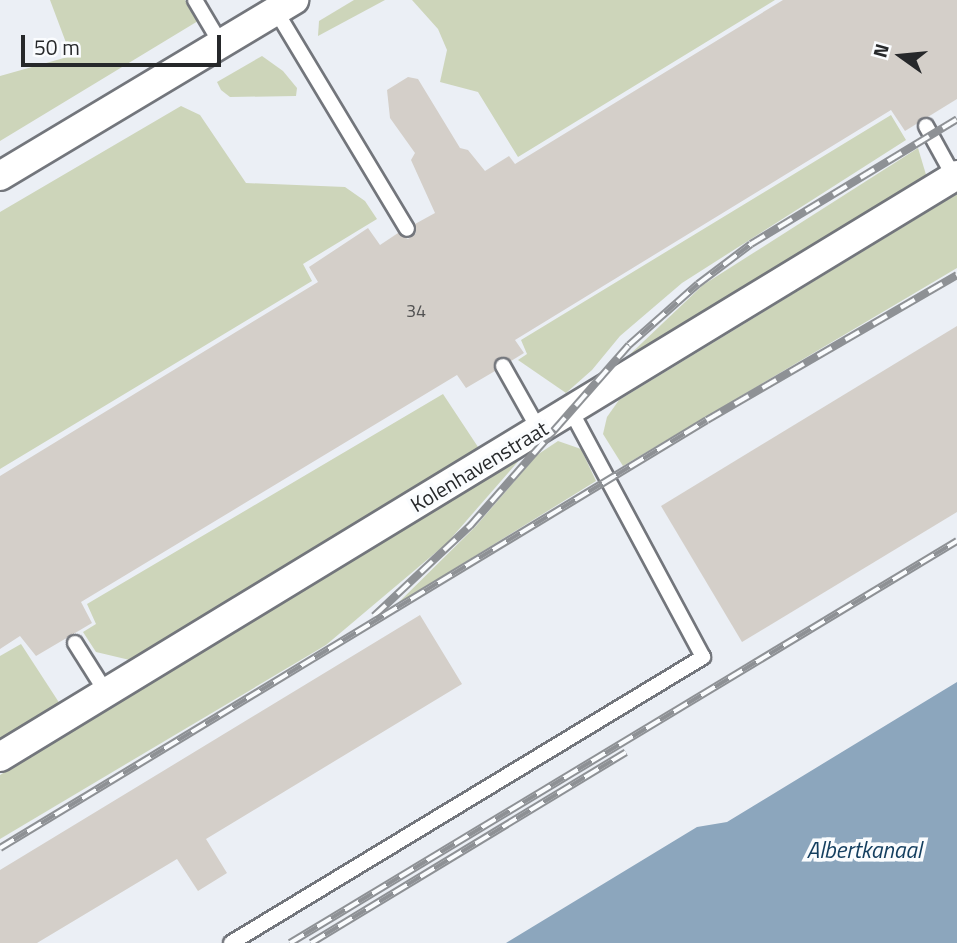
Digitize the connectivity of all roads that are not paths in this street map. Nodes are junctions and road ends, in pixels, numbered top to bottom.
1 (195, 0) edge
2 (285, 6) edge
3 (221, 44) junction
4 (926, 126) dead end
5 (0, 176) edge
6 (956, 176) edge
7 (407, 229) dead end
8 (503, 366) dead end
9 (571, 411) junction
10 (539, 430) junction
11 (75, 643) dead end
12 (106, 692) junction
13 (0, 757) edge
14 (231, 943) edge

1 - 3 lane
2 - 3 street
2 - 7 lane
3 - 5 street
4 - 6 lane
6 - 9 street, Kolenhavenstraat
8 - 10 lane
9 - 10 street, Kolenhavenstraat
9 - 14 lane
10 - 12 street, Kolenhavenstraat
11 - 12 lane
12 - 13 street, Kolenhavenstraat

